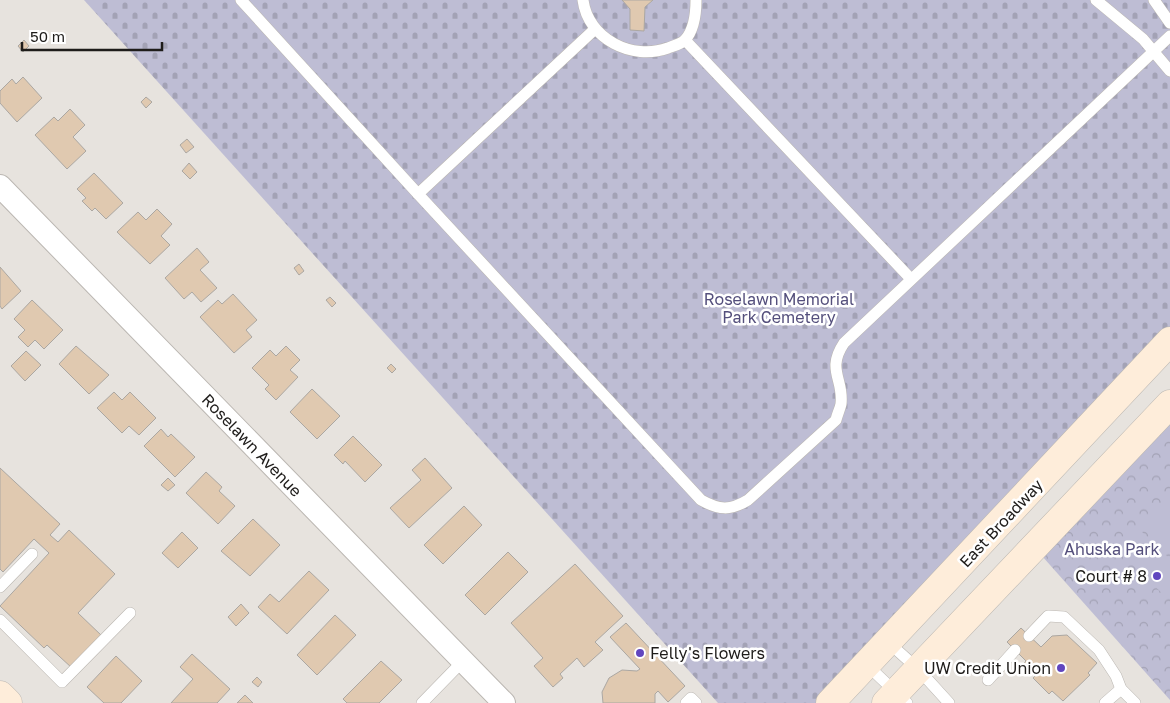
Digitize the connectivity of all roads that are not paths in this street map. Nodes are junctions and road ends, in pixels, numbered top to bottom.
1 (242, 0) edge
2 (583, 0) edge
3 (696, 0) edge
4 (1096, 0) edge
5 (1154, 0) edge
6 (1170, 23) edge
7 (595, 29) junction
8 (1170, 36) edge
9 (685, 40) junction
10 (1154, 52) junction
11 (1170, 70) edge
12 (0, 186) edge
13 (418, 194) junction
14 (910, 279) junction
15 (1170, 341) edge
16 (1170, 404) edge
17 (32, 554) dead end
18 (0, 587) edge
19 (130, 613) dead end
20 (0, 620) edge
21 (1029, 636) dead end
22 (888, 642) junction
23 (1015, 650) dead end
24 (463, 661) junction
25 (866, 664) junction
26 (919, 670) junction
27 (988, 680) dead end
28 (1121, 689) junction
29 (0, 695) edge
30 (897, 700) edge
31 (8, 703) edge
32 (422, 703) edge
33 (504, 703) edge
34 (686, 703) edge
35 (696, 703) edge
36 (830, 703) edge
37 (949, 703) edge
38 (1105, 703) edge
39 (1135, 703) edge

1 - 13 lane
2 - 7 lane
3 - 9 lane
4 - 10 lane
5 - 6 lane
7 - 9 lane
7 - 13 lane
8 - 10 lane
9 - 14 lane
10 - 11 lane
10 - 14 lane
12 - 24 street, Roselawn Avenue
13 - 14 lane
15 - 22 street, East Broadway
16 - 26 street
17 - 18 lane
19 - 20 lane
21 - 28 lane
22 - 25 street, East Broadway
22 - 26 lane
23 - 27 lane
24 - 32 lane
24 - 33 street, Roselawn Avenue
25 - 30 lane
25 - 36 street, East Broadway
26 - 30 street
26 - 37 lane
28 - 38 lane
28 - 39 lane
29 - 31 street
34 - 35 lane

